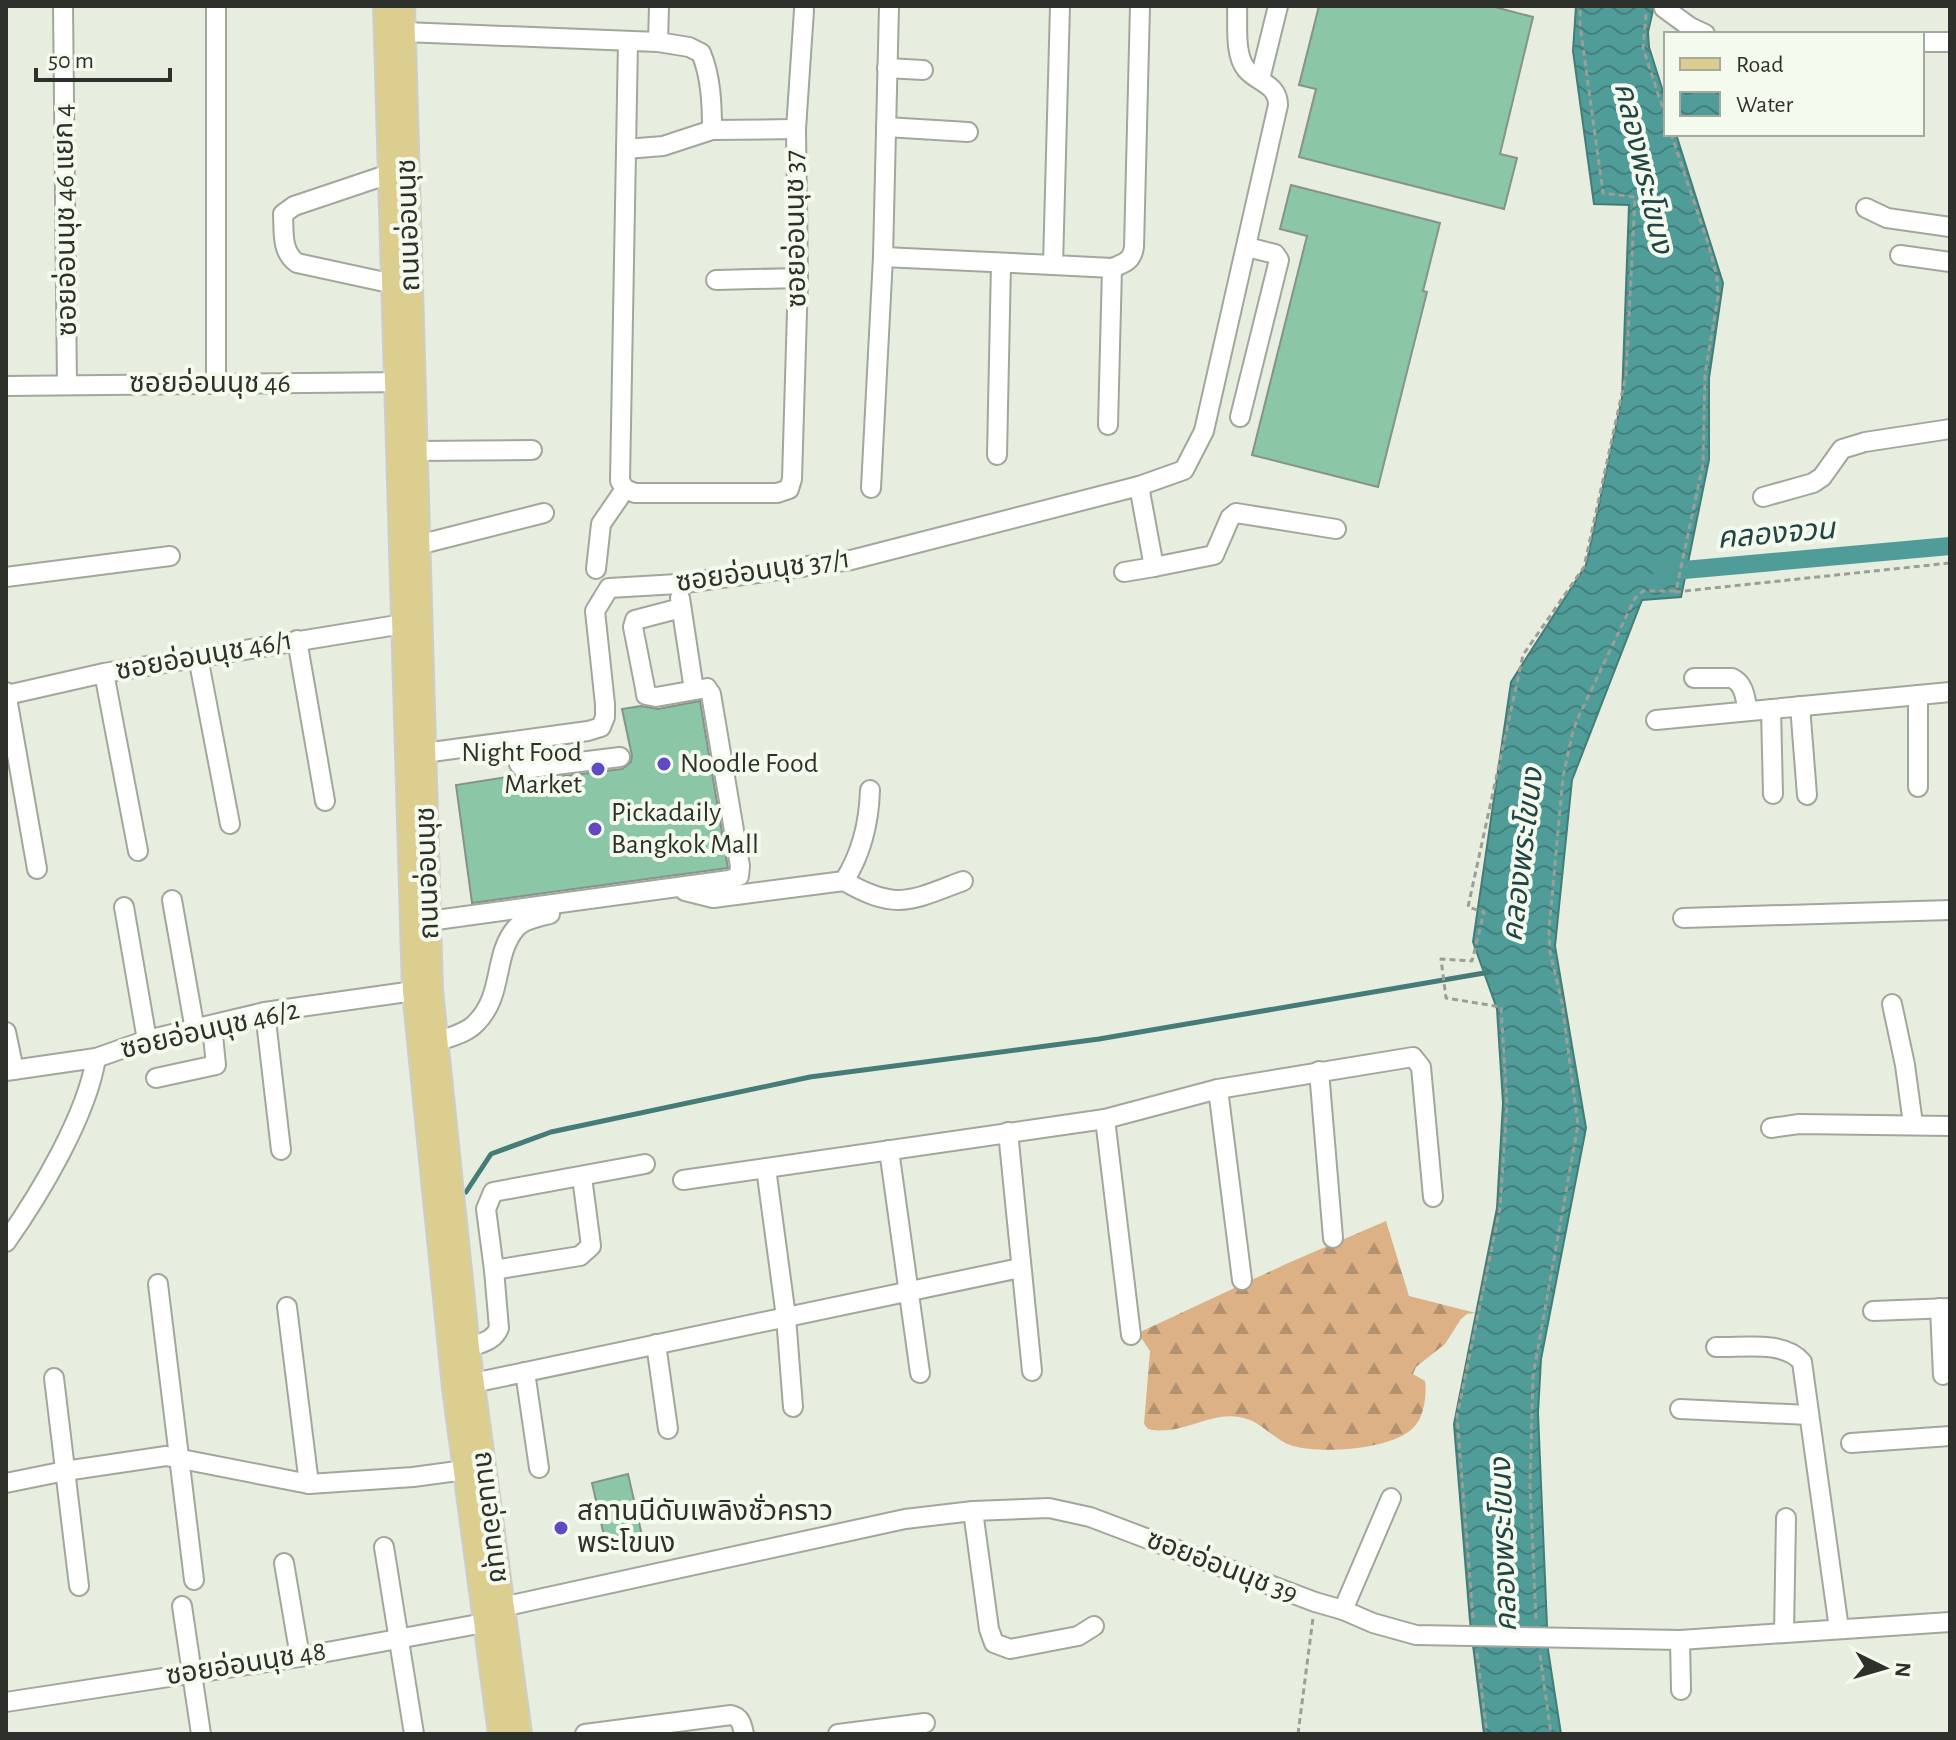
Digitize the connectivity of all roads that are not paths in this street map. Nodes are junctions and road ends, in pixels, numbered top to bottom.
1 (63, 6) edge
2 (216, 6) edge
3 (385, 6) edge
4 (403, 6) edge
5 (659, 6) edge
6 (889, 6) edge
7 (1060, 6) edge
8 (1140, 6) edge
9 (1237, 6) edge
10 (1278, 6) edge
11 (1656, 7) edge
12 (804, 10) dead end
13 (404, 32) junction
14 (1701, 32) edge
15 (628, 41) junction
16 (658, 42) junction
17 (1924, 42) edge
18 (1950, 42) edge
19 (887, 68) junction
20 (923, 70) dead end
21 (1260, 79) junction
22 (886, 127) junction
23 (796, 129) junction
24 (712, 130) junction
25 (968, 132) dead end
26 (626, 149) junction
27 (399, 170) junction
28 (1866, 208) dead end
29 (1950, 227) edge
30 (1247, 247) junction
31 (1900, 255) dead end
32 (883, 257) junction
33 (1950, 262) edge
34 (1001, 264) junction
35 (1053, 265) junction
36 (1112, 268) junction
37 (798, 278) junction
38 (716, 280) dead end
39 (402, 285) junction
40 (405, 382) junction
41 (216, 384) junction
42 (67, 385) junction
43 (6, 386) edge
44 (1240, 417) dead end
45 (1108, 425) dead end
46 (1950, 429) edge
47 (532, 450) dead end
48 (416, 451) junction
49 (997, 455) dead end
50 (1139, 486) junction
51 (871, 488) dead end
52 (625, 489) junction
53 (1763, 497) dead end
54 (544, 513) dead end
55 (1336, 529) dead end
56 (418, 545) junction
57 (170, 556) dead end
58 (1154, 567) junction
59 (596, 569) dead end
60 (1124, 572) dead end
61 (6, 577) edge
62 (678, 584) junction
63 (681, 608) junction
64 (412, 623) junction
65 (297, 640) junction
66 (198, 657) junction
67 (104, 673) junction
68 (1694, 678) dead end
69 (694, 690) junction
70 (1950, 692) edge
71 (6, 693) edge
72 (1918, 695) junction
73 (1800, 706) junction
74 (1771, 709) junction
75 (1748, 711) junction
76 (1656, 720) dead end
77 (518, 741) junction
78 (424, 753) junction
79 (620, 757) dead end
80 (1918, 787) dead end
81 (870, 790) dead end
82 (1773, 794) dead end
83 (1807, 795) dead end
84 (325, 801) dead end
85 (230, 824) dead end
86 (138, 851) dead end
87 (37, 869) dead end
88 (844, 881) junction
89 (963, 881) dead end
90 (172, 900) dead end
91 (124, 907) dead end
92 (1950, 910) edge
93 (1683, 918) dead end
94 (429, 921) junction
95 (422, 990) junction
96 (1892, 1004) dead end
97 (265, 1012) junction
98 (204, 1028) junction
99 (6, 1032) edge
100 (147, 1040) junction
101 (436, 1042) junction
102 (96, 1058) junction
103 (10, 1070) edge
104 (1319, 1071) junction
105 (156, 1078) dead end
106 (1218, 1089) junction
107 (1105, 1119) junction
108 (1913, 1124) junction
109 (1950, 1126) edge
110 (1771, 1128) dead end
111 (1008, 1132) junction
112 (281, 1150) dead end
113 (889, 1150) junction
114 (645, 1164) dead end
115 (766, 1168) junction
116 (582, 1177) junction
117 (683, 1180) dead end
118 (1433, 1197) dead end
119 (489, 1237) junction
120 (1333, 1238) dead end
121 (456, 1241) junction
122 (6, 1242) edge
123 (1020, 1268) junction
124 (494, 1270) junction
125 (1242, 1280) dead end
126 (158, 1284) dead end
127 (907, 1292) junction
128 (287, 1307) dead end
129 (1945, 1308) edge
130 (1873, 1311) dead end
131 (786, 1317) junction
132 (1131, 1335) dead end
133 (656, 1344) junction
134 (1716, 1347) dead end
135 (468, 1348) junction
136 (1032, 1371) dead end
137 (525, 1372) junction
138 (920, 1373) dead end
139 (1943, 1375) dead end
140 (54, 1378) dead end
141 (464, 1386) junction
142 (793, 1407) dead end
143 (1680, 1409) dead end
144 (1808, 1415) junction
145 (668, 1429) dead end
146 (1950, 1436) edge
147 (1851, 1443) dead end
148 (180, 1458) junction
149 (539, 1468) dead end
150 (475, 1469) junction
151 (65, 1471) junction
152 (6, 1483) edge
153 (309, 1484) junction
154 (1391, 1498) dead end
155 (973, 1511) junction
156 (1786, 1518) dead end
157 (384, 1547) dead end
158 (284, 1563) dead end
159 (194, 1580) dead end
160 (79, 1586) dead end
161 (182, 1606) dead end
162 (1343, 1610) junction
163 (493, 1615) junction
164 (1950, 1622) edge
165 (1094, 1626) dead end
166 (1839, 1629) junction
167 (1784, 1633) junction
168 (399, 1637) junction
169 (1680, 1640) junction
170 (300, 1657) junction
171 (192, 1674) junction
172 (1681, 1690) dead end
173 (6, 1702) edge
174 (925, 1723) dead end
175 (201, 1734) edge
176 (414, 1734) edge
177 (502, 1734) edge
178 (585, 1734) edge
179 (744, 1734) edge
180 (838, 1734) edge

1 - 42 street, ซอยอ่อนนุช 46 แยก 4
2 - 41 street
3 - 27 main road, ถนนอ่อนนุช
4 - 13 main road, ถนนอ่อนนุช
5 - 16 street
6 - 19 street
7 - 35 street
8 - 36 street
9 - 21 street, ซอยอ่อนนุช 37/1
10 - 21 street
11 - 14 street
12 - 23 street
13 - 15 street
13 - 27 main road, ถนนอ่อนนุช
15 - 16 street
15 - 26 street
16 - 24 street
17 - 18 street
19 - 20 street
19 - 22 street
21 - 30 street, ซอยอ่อนนุช 37/1
22 - 25 street
22 - 32 street
23 - 24 street, ซอยอ่อนนุช 37
23 - 37 street, ซอยอ่อนนุช 37
24 - 26 street, ซอยอ่อนนุช 37
26 - 52 street
27 - 39 main road, ถนนอ่อนนุช
27 - 39 street
28 - 29 street
30 - 44 street
30 - 50 street, ซอยอ่อนนุช 37/1
31 - 33 street
32 - 34 street
32 - 51 street
34 - 35 street
34 - 49 street
35 - 36 street
36 - 45 street
37 - 38 street
37 - 52 street, ซอยอ่อนนุช 37
39 - 40 main road, ถนนอ่อนนุช
40 - 41 street, ซอยอ่อนนุช 46
40 - 48 main road, ถนนอ่อนนุช
40 - 64 main road, ถนนอ่อนนุช
41 - 42 street, ซอยอ่อนนุช 46
42 - 43 street, ซอยอ่อนนุช 46
46 - 53 street
47 - 48 street
48 - 56 main road, ถนนอ่อนนุช
50 - 58 street
50 - 62 street, ซอยอ่อนนุช 37/1
52 - 59 street
54 - 56 street
55 - 58 street
56 - 64 main road, ถนนอ่อนนุช
57 - 61 street
58 - 60 street
62 - 63 street
62 - 77 street, ซอยอ่อนนุช 37/1
63 - 69 street
63 - 69 street
64 - 65 street, ซอยอ่อนนุช 46/1
64 - 78 main road, ถนนอ่อนนุช
64 - 95 main road, ถนนอ่อนนุช
65 - 66 street, ซอยอ่อนนุช 46/1
65 - 84 street
66 - 67 street, ซอยอ่อนนุช 46/1
66 - 85 street
67 - 71 street, ซอยอ่อนนุช 46/1
67 - 86 street
68 - 75 street
69 - 94 street
70 - 72 street
71 - 87 street
72 - 73 street
72 - 80 street
73 - 74 street
73 - 83 street
74 - 75 street
74 - 82 street
75 - 76 street
77 - 78 street, ซอยอ่อนนุช 37/1
77 - 79 street
78 - 94 main road, ถนนอ่อนนุช
81 - 88 street
88 - 89 street
88 - 101 street
90 - 98 street
91 - 100 street
92 - 93 street
94 - 95 main road, ถนนอ่อนนุช
95 - 97 street, ซอยอ่อนนุช 46/2
95 - 101 main road, ถนนอ่อนนุช
95 - 141 main road, ถนนอ่อนนุช
96 - 108 street
97 - 98 street, ซอยอ่อนนุช 46/2
97 - 112 street
98 - 100 street, ซอยอ่อนนุช 46/2
98 - 105 street
99 - 103 street
100 - 102 street, ซอยอ่อนนุช 46/2
101 - 121 main road, ถนนอ่อนนุช
102 - 103 street, ซอยอ่อนนุช 46/2
102 - 122 street
104 - 106 street
104 - 118 street
104 - 120 street
106 - 107 street
106 - 125 street
107 - 111 street
107 - 132 street
108 - 109 street
108 - 110 street
111 - 113 street
111 - 123 street
113 - 115 street
113 - 127 street
114 - 116 street
115 - 117 street
115 - 131 street
116 - 119 street
116 - 124 street
119 - 121 street
119 - 124 street
121 - 135 main road, ถนนอ่อนนุช
123 - 127 street
123 - 136 street
124 - 135 street
126 - 148 street
127 - 131 street
127 - 138 street
128 - 153 street
129 - 130 street
129 - 139 street
131 - 133 street
131 - 142 street
133 - 137 street
133 - 145 street
134 - 144 street
135 - 141 main road, ถนนอ่อนนุช
137 - 141 street
137 - 149 street
140 - 151 street
141 - 150 main road, ถนนอ่อนนุช
143 - 144 street
144 - 166 street
146 - 147 street
148 - 151 street
148 - 153 street
148 - 159 street
150 - 153 street
150 - 163 main road, ถนนอ่อนนุช
151 - 152 street
151 - 160 street
154 - 162 street
155 - 162 street, ซอยอ่อนนุช 39
155 - 163 street, ซอยอ่อนนุช 39
155 - 165 street
156 - 167 street
157 - 168 street
158 - 170 street
161 - 171 street
162 - 169 street, ซอยอ่อนนุช 39
163 - 168 street, ซอยอ่อนนุช 48
163 - 177 main road, ถนนอ่อนนุช
164 - 166 street, ซอยอ่อนนุช 39
166 - 167 street, ซอยอ่อนนุช 39
167 - 169 street, ซอยอ่อนนุช 39
168 - 170 street, ซอยอ่อนนุช 48
168 - 176 street
169 - 172 street
170 - 171 street, ซอยอ่อนนุช 48
171 - 173 street, ซอยอ่อนนุช 48
171 - 175 street
174 - 180 street
178 - 179 street

